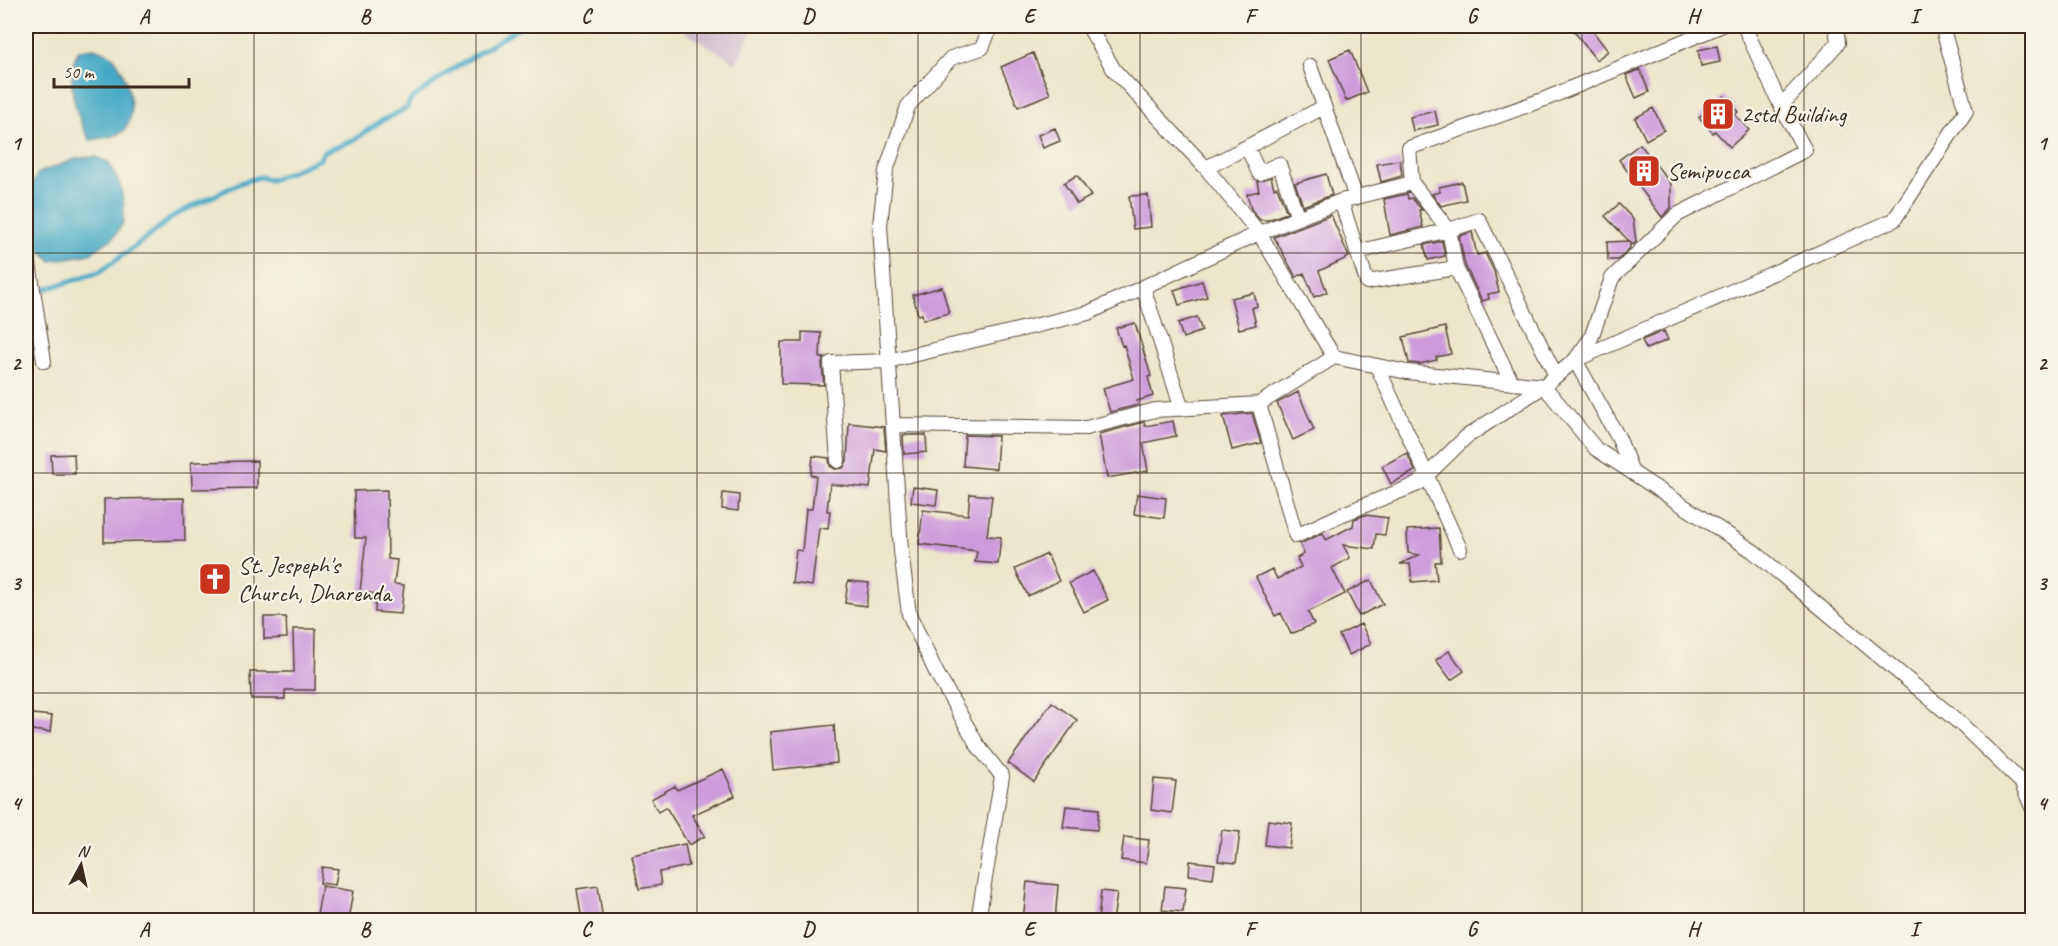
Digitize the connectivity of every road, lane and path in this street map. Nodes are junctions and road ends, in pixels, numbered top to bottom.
1 (991, 26) edge
2 (1087, 26) edge
3 (1720, 26) edge
4 (1744, 26) edge
5 (1836, 26) edge
6 (1942, 26) edge
7 (1310, 66) dead end
8 (1324, 106) junction
9 (1781, 106) junction
10 (1247, 147) junction
11 (1206, 168) junction
12 (1412, 183) junction
13 (1356, 198) junction
14 (1341, 201) junction
15 (1298, 218) junction
16 (1449, 231) junction
17 (1259, 233) junction
18 (26, 244) edge
19 (1357, 252) junction
20 (1456, 268) junction
21 (1143, 287) junction
22 (1334, 357) junction
23 (1575, 360) junction
24 (44, 361) dead end
25 (888, 361) junction
26 (1377, 366) junction
27 (1556, 376) junction
28 (1512, 383) junction
29 (1544, 386) junction
30 (1259, 404) junction
31 (1182, 409) junction
32 (893, 425) junction
33 (838, 461) dead end
34 (1632, 472) junction
35 (1427, 475) junction
36 (1460, 549) dead end
37 (2032, 807) edge
38 (978, 921) edge

1 - 25 street
2 - 11 street
3 - 12 street
4 - 9 street
5 - 9 street
6 - 23 street
7 - 8 street
8 - 10 street
8 - 13 street
9 - 23 street
10 - 11 street
10 - 15 street
11 - 17 street
12 - 13 street
12 - 16 street
13 - 14 street
14 - 15 street
14 - 19 street
15 - 17 street
16 - 19 street
16 - 20 street
16 - 27 street
17 - 21 street
17 - 22 street
18 - 24 street
19 - 20 street
20 - 28 street
21 - 25 street
21 - 31 street
22 - 26 street
22 - 30 street
23 - 27 street
23 - 34 street
25 - 32 street
25 - 33 street
26 - 28 street
26 - 35 street
27 - 29 street
28 - 29 street
29 - 34 street
29 - 35 street
30 - 31 street
30 - 35 street
31 - 32 street
32 - 38 street
34 - 37 street
35 - 36 street

